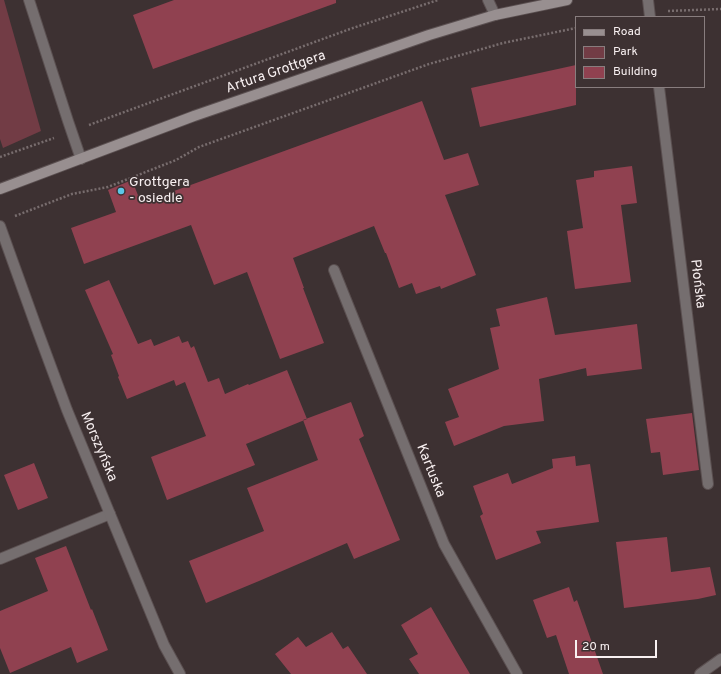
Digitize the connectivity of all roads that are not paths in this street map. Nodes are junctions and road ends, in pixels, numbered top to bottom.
1 (29, 0) edge
2 (488, 0) edge
3 (567, 0) edge
4 (648, 0) edge
5 (495, 15) junction
6 (650, 16) edge
7 (659, 88) edge
8 (81, 159) junction
9 (1, 186) edge
10 (0, 226) edge
11 (334, 270) dead end
12 (708, 484) dead end
13 (110, 514) junction
14 (0, 559) edge
15 (721, 659) edge
16 (180, 674) edge
17 (517, 674) edge
18 (700, 674) edge

1 - 8 street
2 - 5 street
3 - 5 main road, Artura Grottgera
4 - 6 street
5 - 8 main road, Artura Grottgera
7 - 12 street, Płońska
8 - 9 main road, Artura Grottgera
10 - 13 street, Morszyńska
11 - 17 street, Kartuska
13 - 14 street
13 - 16 street, Morszyńska
15 - 18 street

